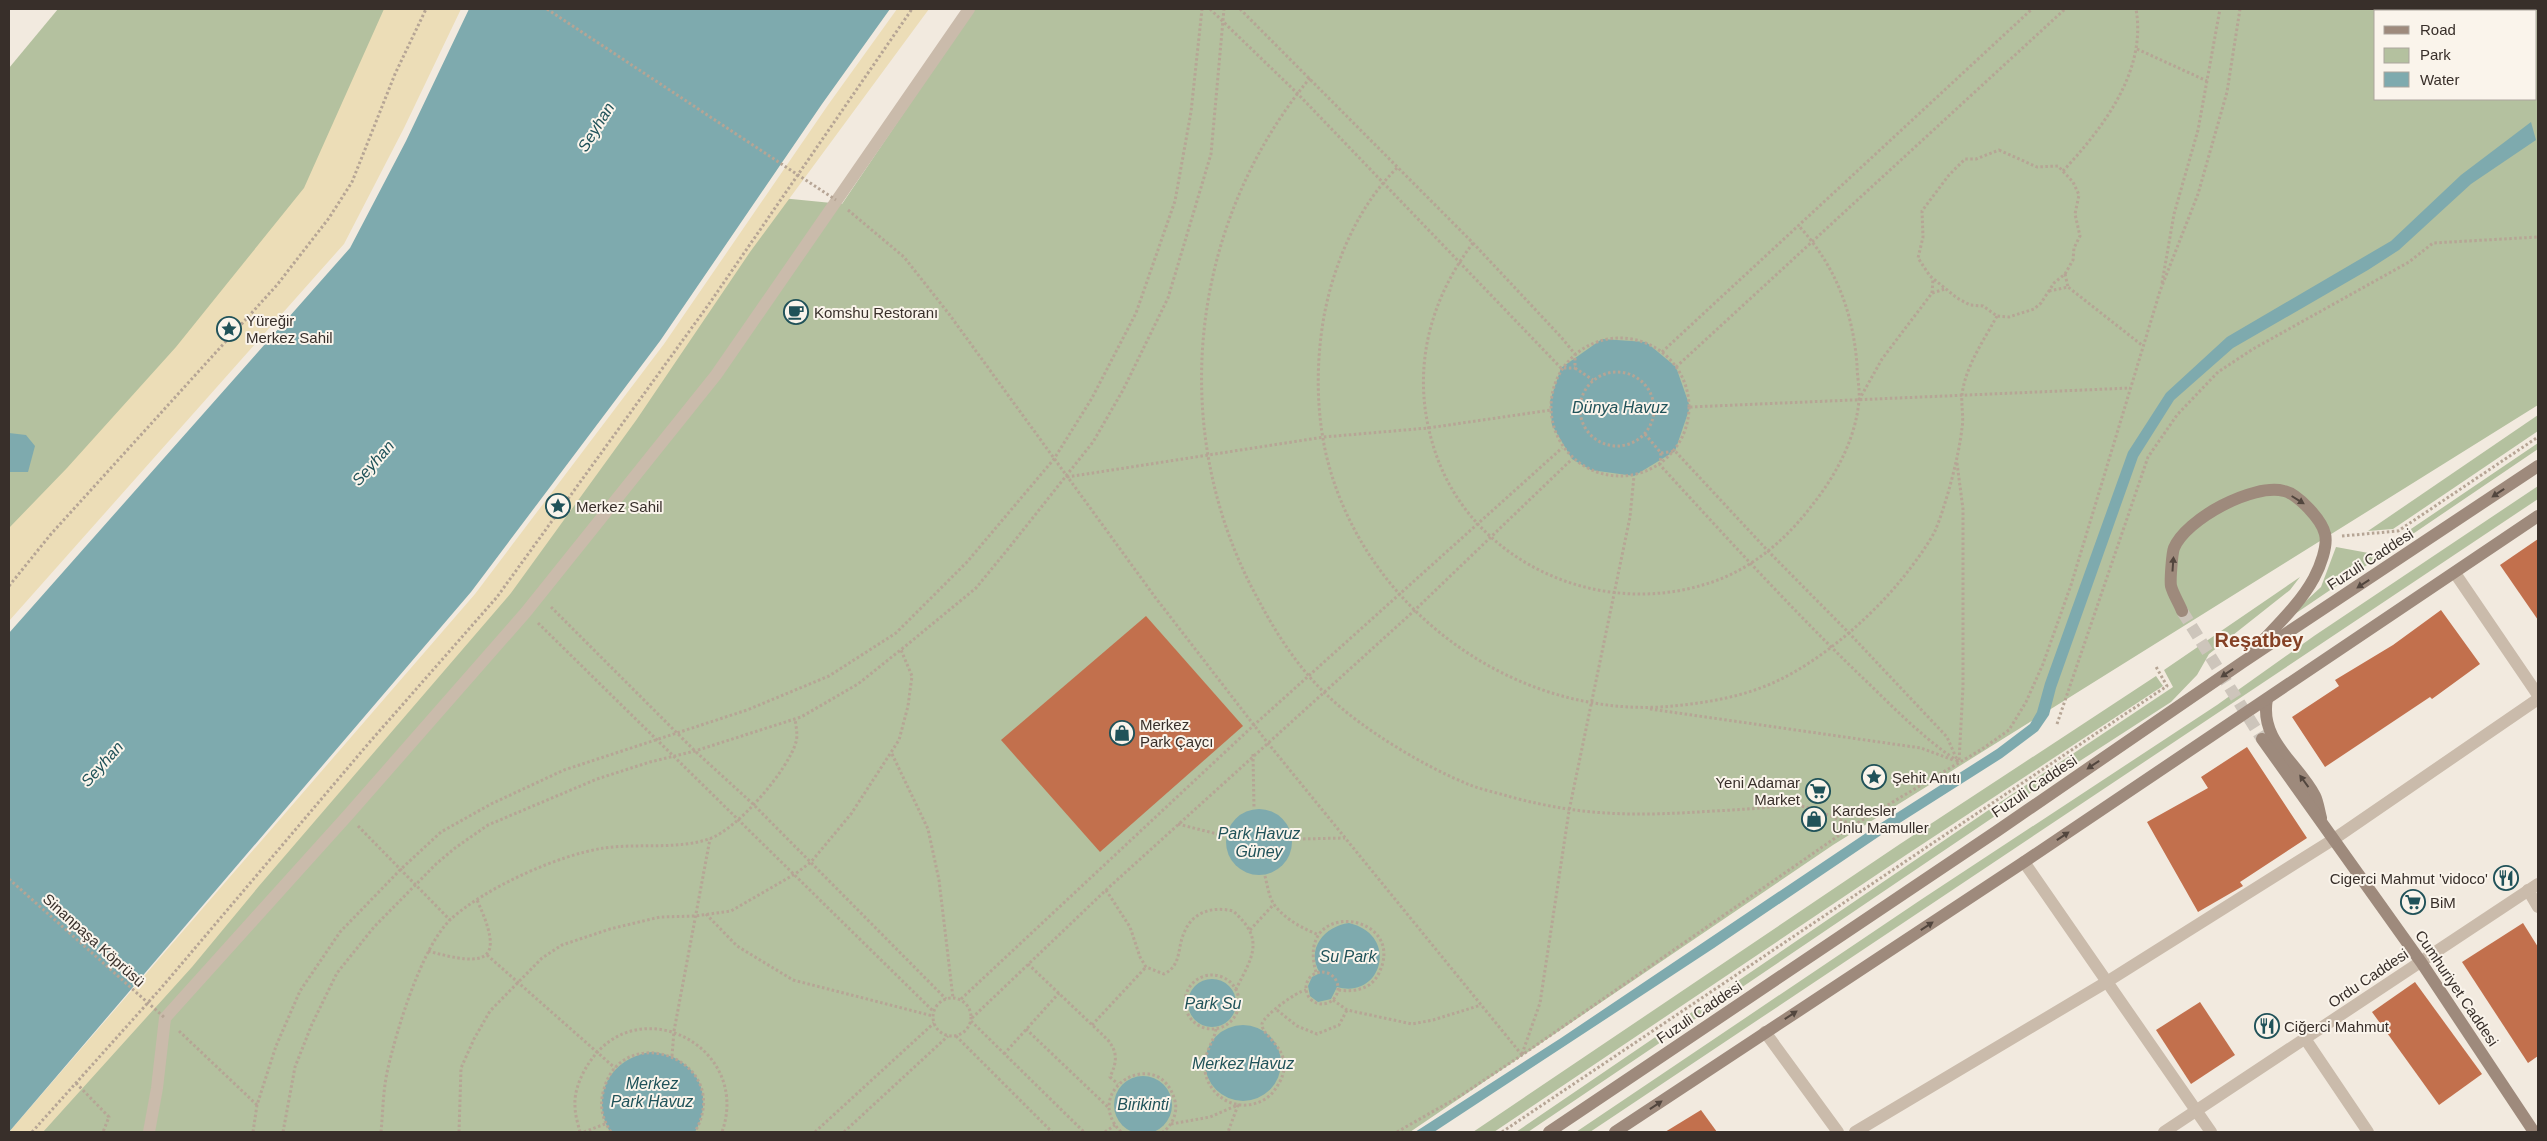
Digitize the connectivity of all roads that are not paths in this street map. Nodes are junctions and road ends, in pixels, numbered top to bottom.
1 (969, 9) edge
2 (2538, 466) edge
3 (2538, 516) edge
4 (2455, 573) junction
5 (2182, 611) tunnel mouth
6 (2243, 662) junction
7 (2538, 695) edge
8 (2267, 699) junction
9 (2538, 699) edge
10 (2262, 739) tunnel mouth
11 (2322, 826) junction
12 (2334, 839) junction
13 (2024, 862) junction
14 (2533, 887) edge
15 (2538, 907) edge
16 (2421, 962) junction
17 (2105, 983) junction
18 (1765, 1032) junction
19 (2306, 1040) junction
20 (2197, 1110) junction
21 (149, 1132) edge
22 (1548, 1132) edge
23 (1616, 1132) edge
24 (1838, 1132) edge
25 (1855, 1132) edge
26 (2164, 1132) edge
27 (2211, 1132) edge
28 (2368, 1132) edge
29 (2534, 1132) edge

1 - 21 street
2 -> 6 main road, Fuzuli Caddesi
3 - 4 main road
4 - 7 street
4 - 8 main road
5 -> 6 main road
6 -> 22 main road, Fuzuli Caddesi
11 -> 8 main road
13 -> 8 main road
9 - 12 street
10 - 11 main road, Cumhuriyet Caddesi
11 - 12 main road, Cumhuriyet Caddesi
12 - 16 main road, Cumhuriyet Caddesi
12 - 17 street
13 - 17 street
18 -> 13 main road
14 - 15 street
14 - 16 street, Ordu Caddesi
16 - 19 street, Ordu Caddesi
16 - 29 main road, Cumhuriyet Caddesi
17 - 20 street
17 - 25 street
23 -> 18 main road
18 - 24 street
19 - 20 street, Ordu Caddesi
19 - 28 street
20 - 26 street, Ordu Caddesi
20 - 27 street

